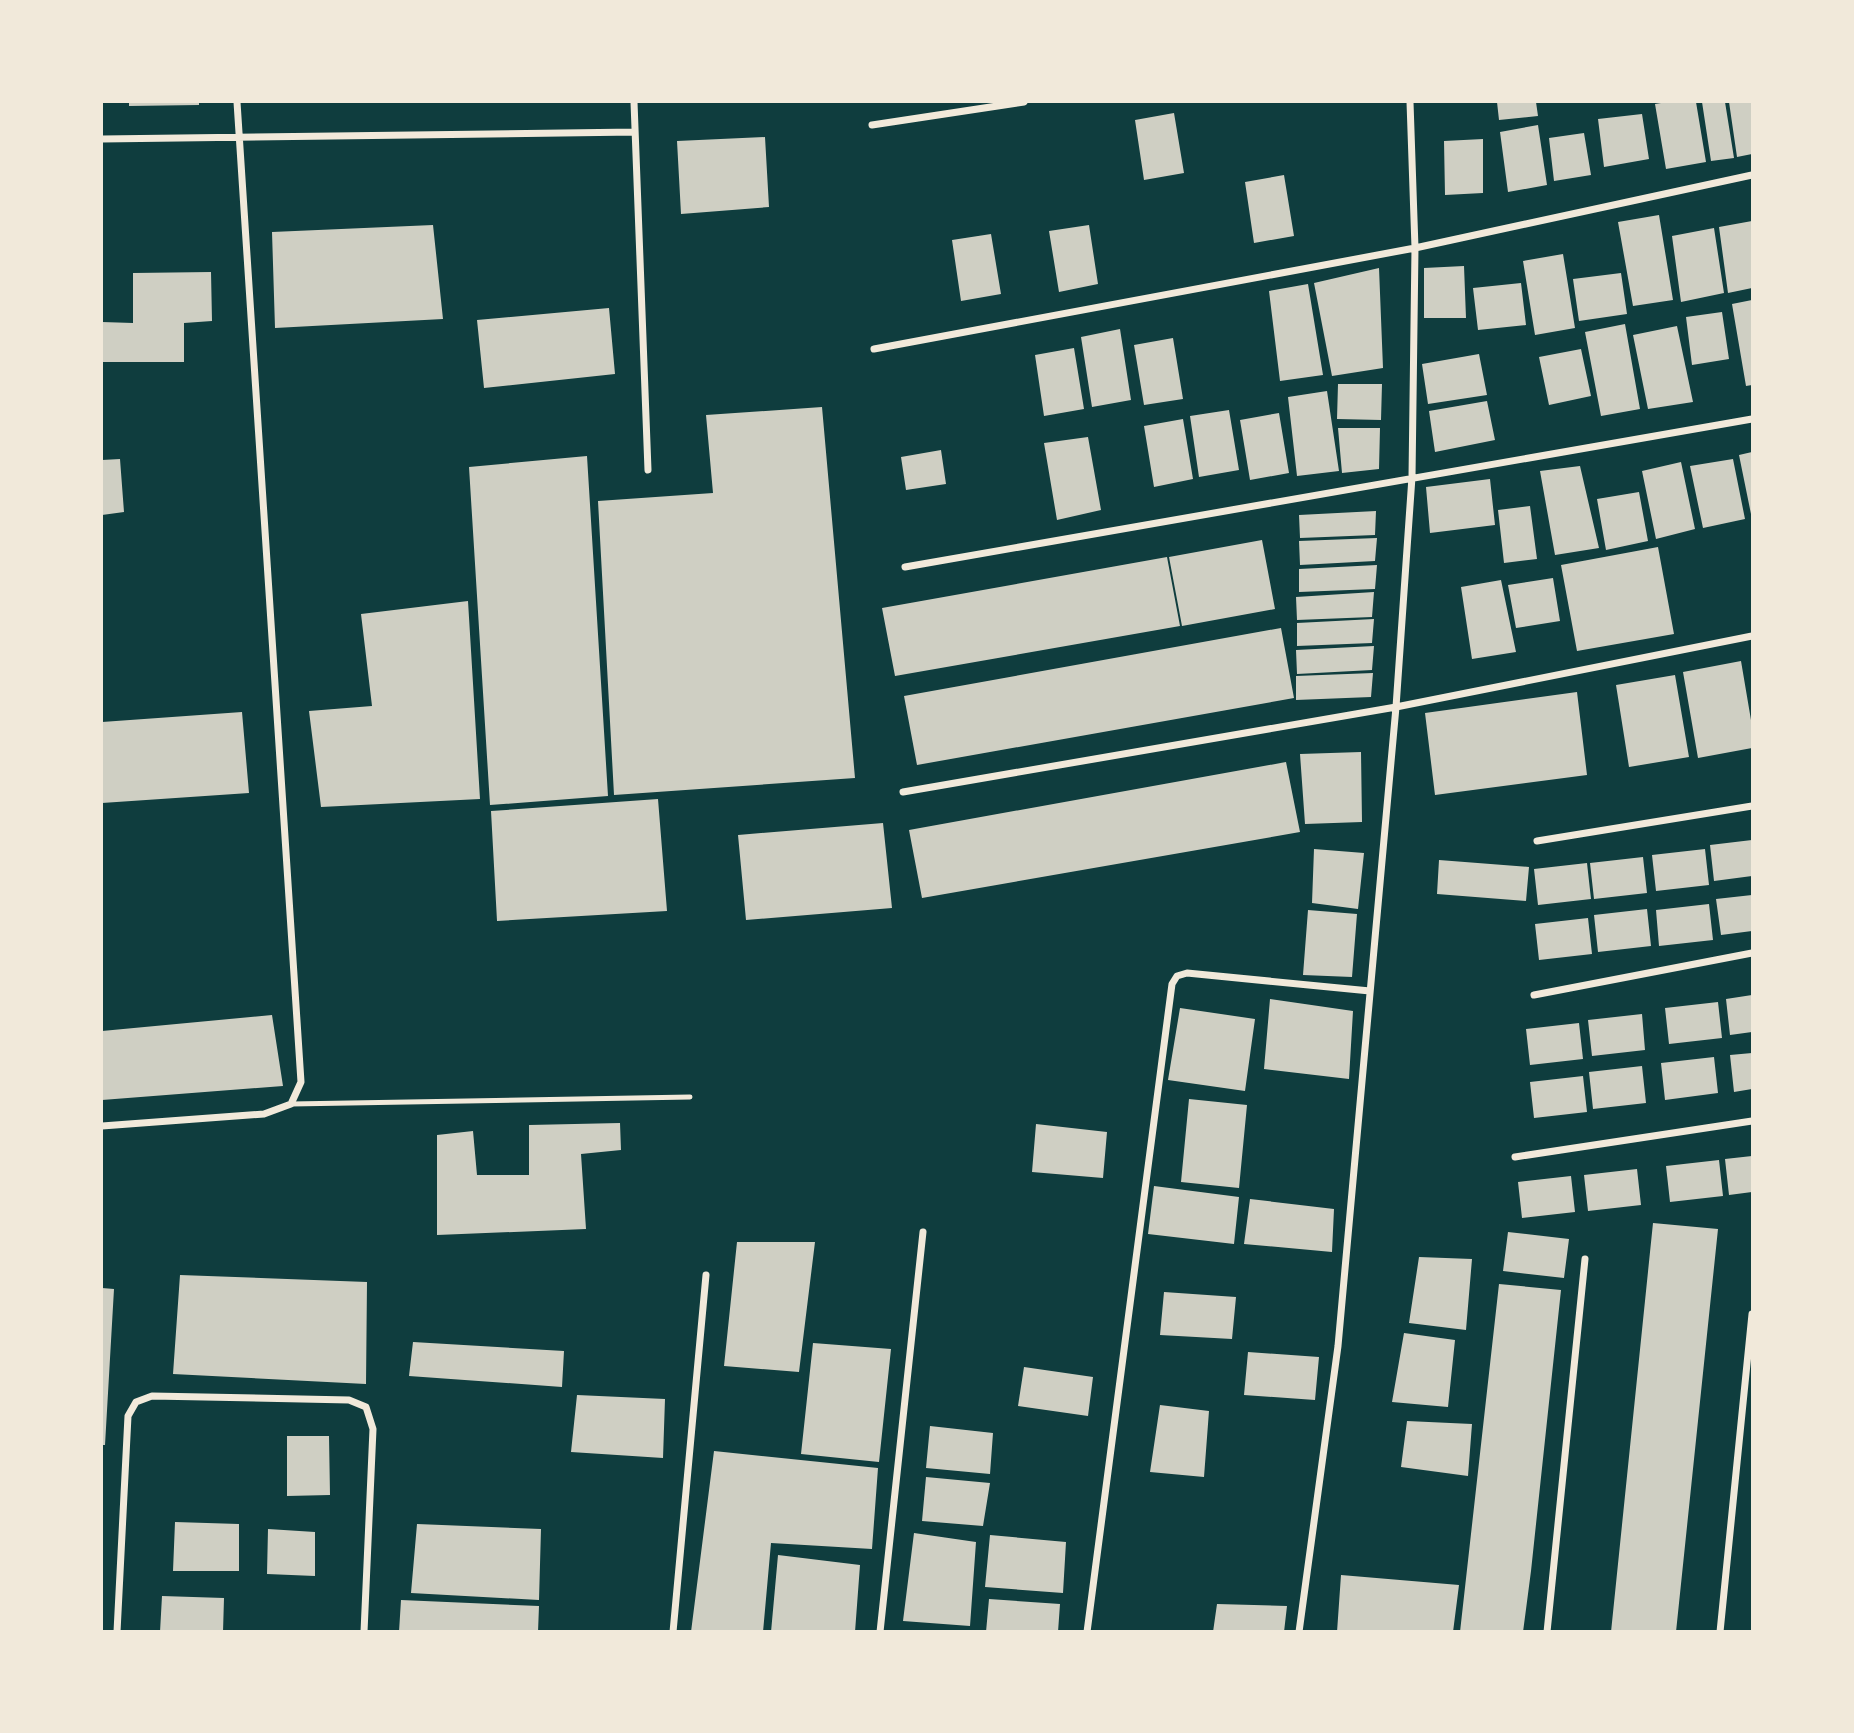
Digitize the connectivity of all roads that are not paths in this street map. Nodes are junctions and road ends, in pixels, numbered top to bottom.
1 (237, 102) edge
2 (634, 102) edge
3 (1024, 102) edge
4 (1410, 102) edge
5 (872, 125) dead end
6 (635, 132) junction
7 (238, 135) junction
8 (102, 139) edge
9 (1752, 175) edge
10 (1415, 248) junction
11 (874, 349) dead end
12 (1752, 419) edge
13 (649, 470) dead end
14 (1412, 477) junction
15 (905, 568) dead end
16 (1752, 636) edge
17 (1396, 707) junction
18 (903, 792) dead end
19 (1752, 806) edge
20 (1537, 841) dead end
21 (1752, 953) edge
22 (1370, 991) junction
23 (1534, 995) dead end
24 (690, 1097) dead end
25 (291, 1104) junction
26 (1752, 1121) edge
27 (102, 1126) edge
28 (1515, 1157) dead end
29 (923, 1232) dead end
30 (1585, 1259) dead end
31 (706, 1275) dead end
32 (1752, 1314) edge
33 (117, 1632) edge
34 (364, 1632) edge
35 (673, 1632) edge
36 (880, 1632) edge
37 (1087, 1632) edge
38 (1299, 1632) edge
39 (1547, 1632) edge
40 (1720, 1632) edge

1 - 7 street
2 - 6 street
3 - 5 street
4 - 10 street
6 - 7 street
6 - 13 street
7 - 8 street
7 - 25 street
9 - 10 street
10 - 11 street
10 - 14 street
12 - 14 street
14 - 15 street
14 - 17 street
16 - 17 street
17 - 18 street
17 - 22 street
19 - 20 street
21 - 23 street
22 - 37 street
22 - 38 street
24 - 25 lane
25 - 27 street
26 - 28 street
29 - 36 street
30 - 39 street
31 - 35 street
32 - 40 street
33 - 34 street

